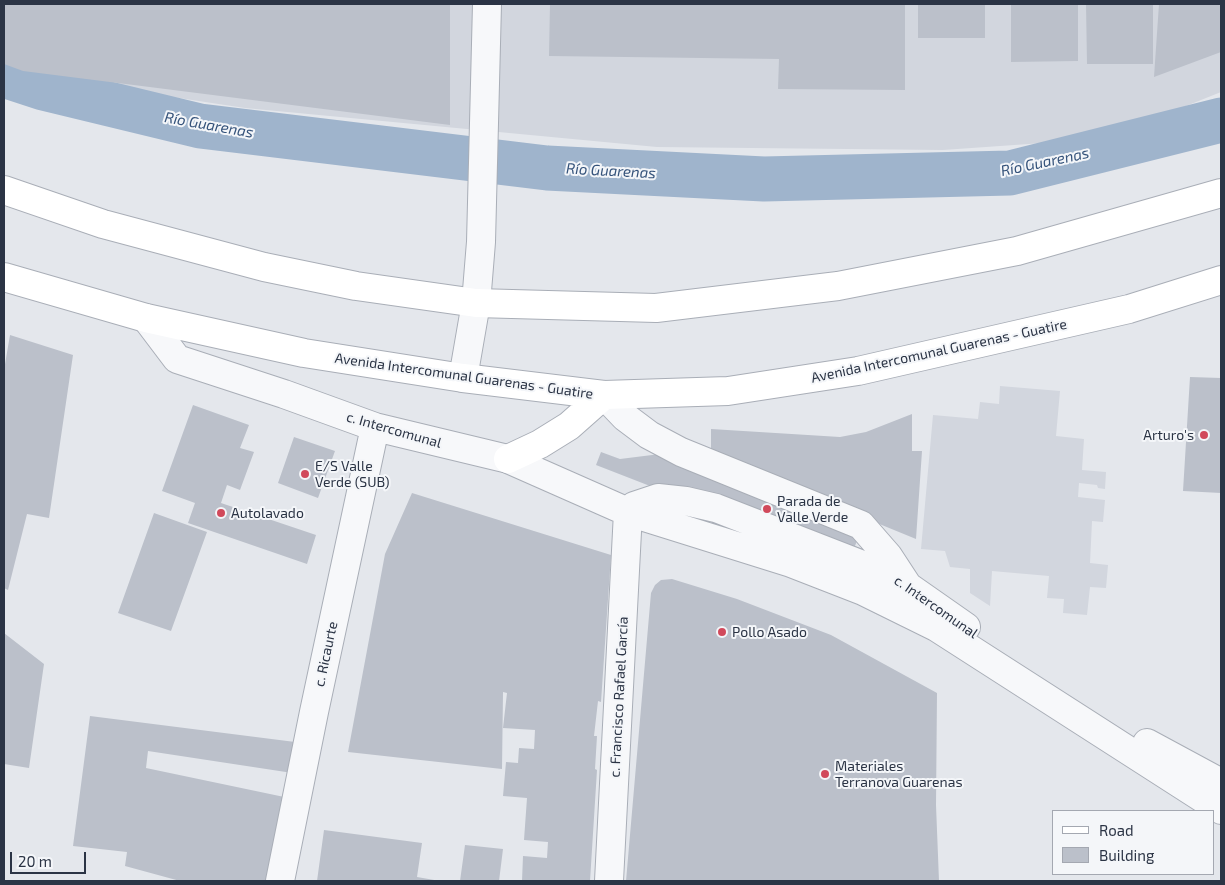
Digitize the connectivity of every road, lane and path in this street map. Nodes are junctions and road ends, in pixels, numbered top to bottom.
1 (486, 4) edge
2 (4, 190) edge
3 (1221, 193) edge
4 (4, 277) edge
5 (1221, 280) edge
6 (476, 303) junction
7 (146, 318) junction
8 (463, 378) junction
9 (604, 395) junction
10 (375, 427) junction
11 (508, 459) junction
12 (628, 512) junction
13 (909, 588) junction
14 (936, 627) junction
15 (1221, 782) edge
16 (1221, 810) edge
17 (280, 881) edge
18 (609, 881) edge

1 - 6 street
2 - 6 main road
3 - 6 main road
4 - 7 main road, Avenida Intercomunal Guarenas - Guatire
5 - 9 main road, Avenida Intercomunal Guarenas - Guatire
6 - 8 street
7 - 8 main road, Avenida Intercomunal Guarenas - Guatire
7 - 10 street, c. Intercomunal
8 - 9 main road, Avenida Intercomunal Guarenas - Guatire
9 - 11 main road
9 - 13 street
10 - 11 street, c. Intercomunal
10 - 17 street, c. Ricaurte
11 - 12 street, c. Intercomunal
12 - 13 street, c. Intercomunal
12 - 14 street, c. Intercomunal
12 - 18 street, c. Francisco Rafael García
13 - 14 street
13 - 15 street, c. Intercomunal
14 - 16 street, c. Intercomunal

